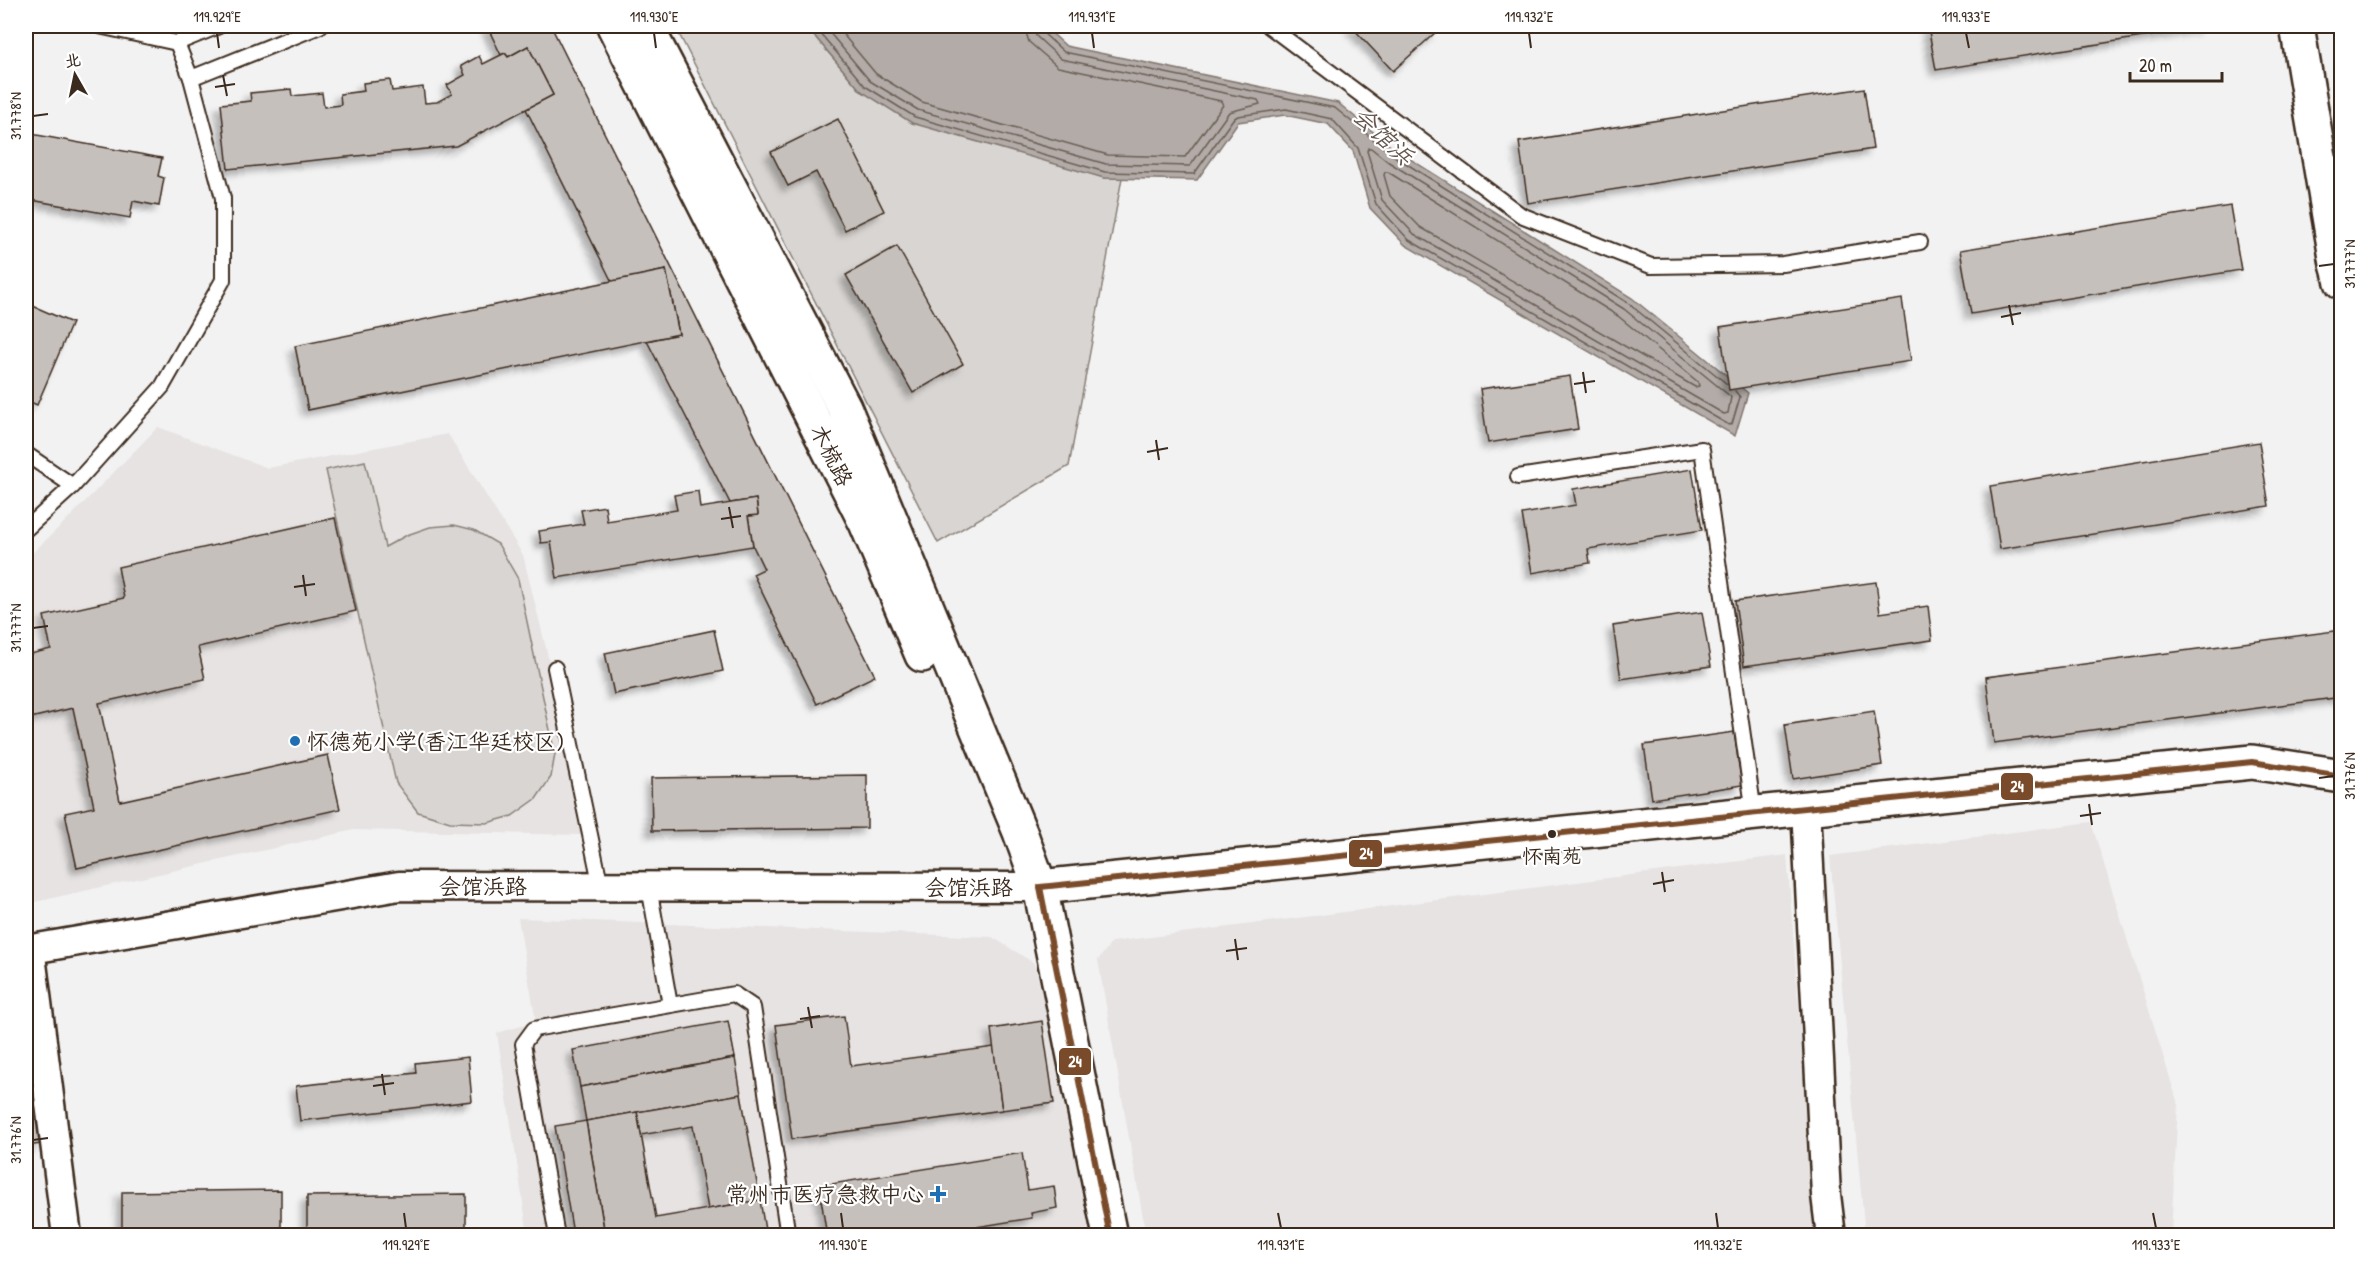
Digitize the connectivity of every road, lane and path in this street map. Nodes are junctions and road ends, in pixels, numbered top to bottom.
1 (99, 26) edge
2 (219, 26) edge
3 (320, 26) edge
4 (614, 26) edge
5 (646, 26) edge
6 (1269, 26) edge
7 (2297, 26) edge
8 (177, 43) junction
9 (190, 78) junction
10 (1920, 242) dead end
11 (2342, 282) edge
12 (26, 454) edge
13 (1518, 477) dead end
14 (73, 486) junction
15 (26, 530) edge
16 (555, 668) dead end
17 (2342, 776) edge
18 (1806, 808) junction
19 (1754, 813) junction
20 (601, 886) junction
21 (649, 886) junction
22 (1040, 886) junction
23 (28, 949) edge
24 (670, 1005) junction
25 (67, 1236) edge
26 (557, 1236) edge
27 (788, 1236) edge
28 (1110, 1236) edge
29 (1831, 1236) edge

1 - 8 lane
2 - 8 lane
3 - 9 lane
4 - 22 street, 木梳路
5 - 22 street, 木梳路
6 - 10 lane
7 - 11 street
8 - 9 lane
9 - 14 lane
12 - 14 lane
13 - 19 lane
14 - 15 lane
16 - 20 lane
17 - 18 street, 会馆浜路
18 - 19 street, 会馆浜路
18 - 29 street
19 - 22 street, 会馆浜路
20 - 21 street, 会馆浜路
20 - 23 street, 会馆浜路
21 - 22 street, 会馆浜路
21 - 24 lane
22 - 28 street, 木梳路
23 - 25 street
24 - 26 lane
24 - 27 lane

